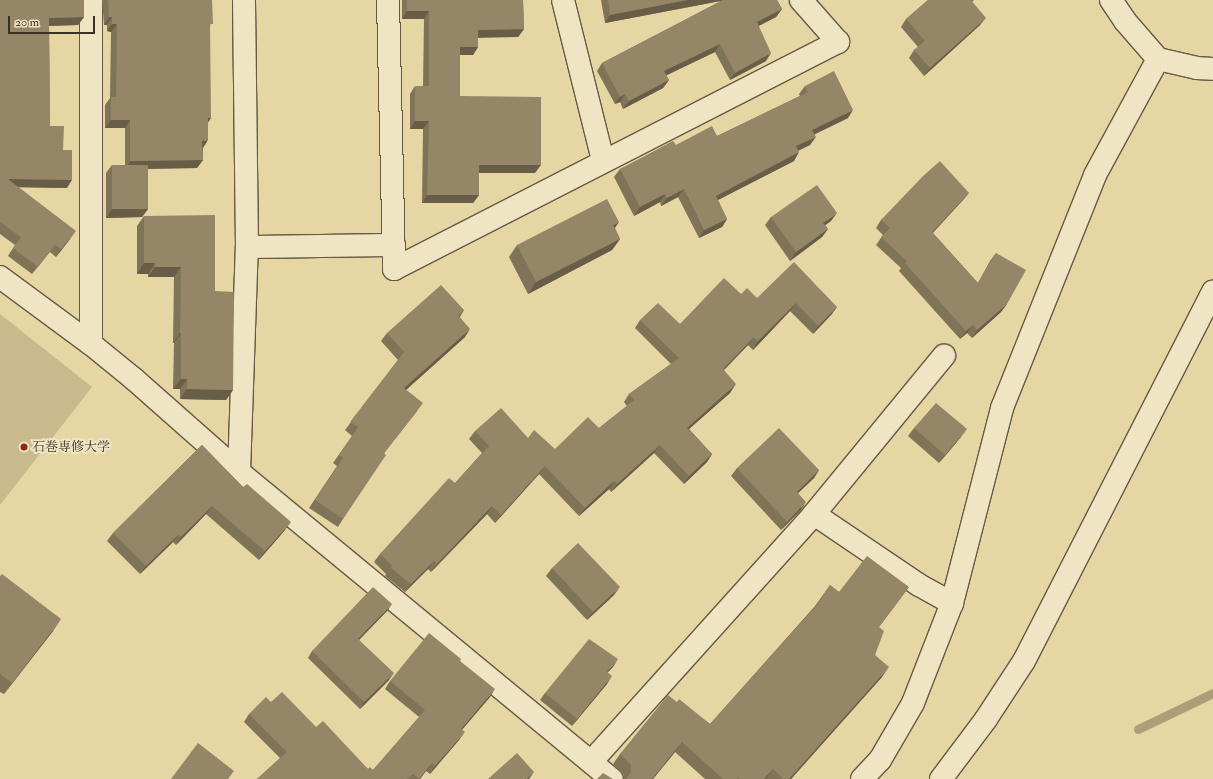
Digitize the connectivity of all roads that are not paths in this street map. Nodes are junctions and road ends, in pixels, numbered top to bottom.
1 (91, 0) edge
2 (244, 0) edge
3 (388, 0) edge
4 (563, 0) edge
5 (801, 0) edge
6 (1110, 0) edge
7 (1158, 58) junction
8 (1213, 69) edge
9 (602, 161) junction
10 (394, 245) junction
11 (247, 247) junction
12 (0, 277) edge
13 (1213, 292) edge
14 (91, 344) junction
15 (944, 356) dead end
16 (239, 472) junction
17 (814, 514) junction
18 (952, 602) junction
19 (591, 762) junction
20 (612, 779) edge
21 (862, 779) edge
22 (941, 779) edge

1 - 14 street
2 - 11 street
3 - 10 street
4 - 9 street
5 - 9 street
6 - 7 street
7 - 8 street
7 - 18 street
9 - 10 street
10 - 11 street
11 - 16 street
12 - 14 street
13 - 22 street
14 - 16 street
15 - 17 street
16 - 19 street
17 - 18 street
17 - 19 street
18 - 21 street
19 - 20 street

